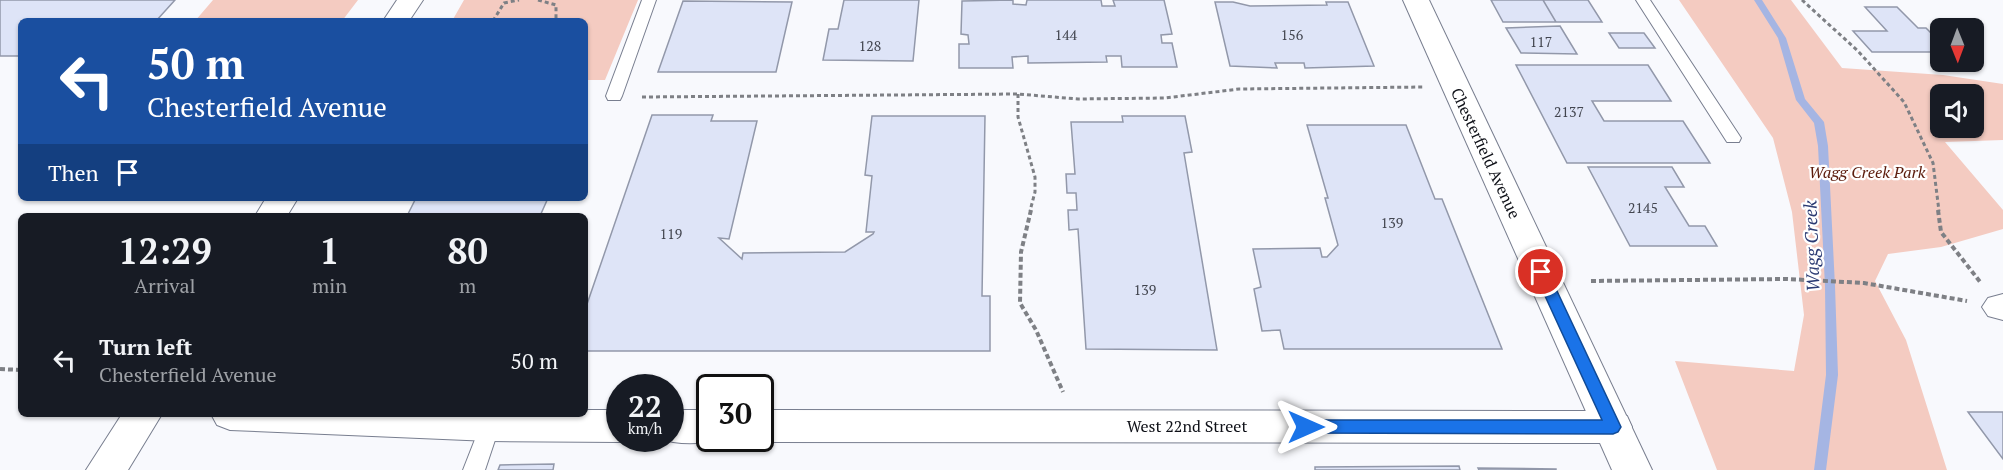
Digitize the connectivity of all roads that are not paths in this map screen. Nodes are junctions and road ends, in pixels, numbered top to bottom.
1 (410, 0) edge
2 (649, 0) edge
3 (1416, 0) edge
4 (1643, 0) edge
5 (398, 18) edge
6 (614, 96) road end
7 (1733, 138) dead end
8 (141, 417) edge
9 (301, 417) edge
10 (490, 425) junction
11 (606, 426) edge
12 (774, 426) edge
13 (1613, 427) junction
14 (106, 470) edge
15 (474, 470) edge
16 (1632, 470) edge

1 - 5 street
2 - 6 lane
3 - 13 street, Chesterfield Avenue
4 - 7 lane
8 - 14 street
9 - 10 street
10 - 11 street
10 - 15 lane
12 - 13 street, West 22nd Street
13 - 16 street, Chesterfield Avenue

